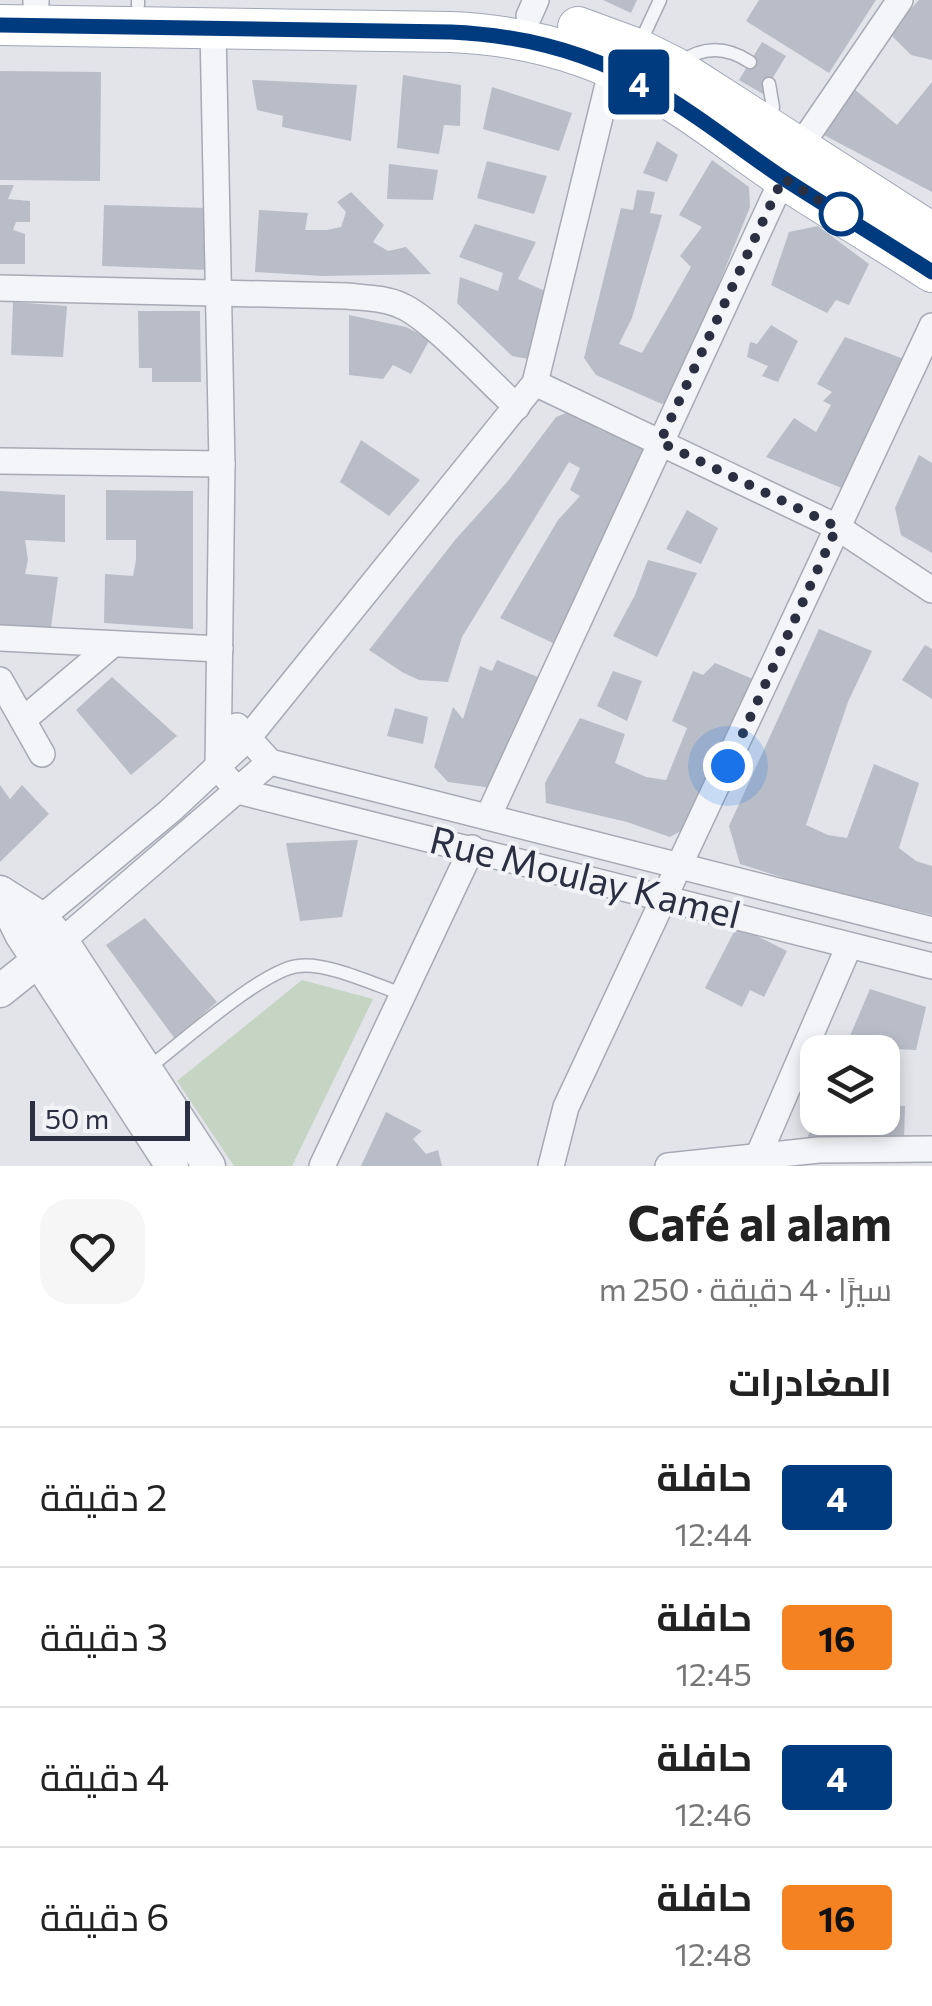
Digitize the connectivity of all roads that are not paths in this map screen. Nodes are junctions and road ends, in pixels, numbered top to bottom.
1 (660, 0) edge
2 (900, 0) edge
3 (24, 2) edge
4 (138, 3) edge
5 (533, 8) edge
6 (0, 25) edge
7 (214, 29) junction
8 (625, 58) junction
9 (750, 62) dead end
10 (674, 66) junction
11 (769, 84) dead end
12 (784, 152) junction
13 (932, 234) edge
14 (932, 272) edge
15 (0, 288) edge
16 (220, 293) junction
17 (932, 326) edge
18 (535, 383) junction
19 (516, 407) junction
20 (660, 442) junction
21 (0, 461) edge
22 (222, 464) junction
23 (837, 527) junction
24 (932, 590) edge
25 (0, 638) edge
26 (113, 644) junction
27 (220, 649) junction
28 (0, 680) edge
29 (220, 708) junction
30 (23, 720) junction
31 (248, 738) junction
32 (42, 754) dead end
33 (270, 762) junction
34 (218, 768) junction
35 (238, 791) junction
36 (488, 818) junction
37 (472, 848) junction
38 (681, 868) junction
39 (0, 892) edge
40 (665, 898) junction
41 (932, 930) edge
42 (32, 941) edge
43 (849, 946) junction
44 (932, 966) edge
45 (0, 991) edge
46 (402, 994) junction
47 (146, 1070) junction
48 (932, 1149) edge
49 (759, 1154) junction
50 (172, 1166) edge
51 (209, 1166) edge
52 (322, 1166) edge
53 (551, 1166) edge
54 (668, 1166) edge

1 - 8 lane
2 - 12 street
3 - 4 main road
4 - 5 main road
5 - 8 main road
6 - 7 main road
7 - 8 main road
7 - 16 street
8 - 10 main road
8 - 12 main road
8 - 18 street
9 - 10 lane
10 - 12 main road
11 - 12 lane
12 - 13 main road
12 - 14 main road
12 - 20 street
15 - 16 street
16 - 19 street
16 - 22 street
17 - 23 street
18 - 19 street
18 - 20 street
19 - 31 street
20 - 23 street
20 - 36 street
21 - 22 street
22 - 27 street
23 - 24 street
23 - 38 street
25 - 26 street
26 - 27 street
26 - 30 street
27 - 29 street
28 - 30 street
29 - 31 street
29 - 34 street
30 - 32 street
31 - 33 street
31 - 34 street
33 - 35 street
33 - 36 street, Rue Moulay Kamel
34 - 35 street
34 - 42 street
35 - 37 street, Rue Moulay Kamel
35 - 42 street
36 - 38 street, Rue Moulay Kamel
37 - 40 street, Rue Moulay Kamel
37 - 46 street
38 - 40 street
38 - 41 street, Rue Moulay Kamel
39 - 42 street
40 - 43 street, Rue Moulay Kamel
40 - 53 street
42 - 45 street
42 - 47 street
42 - 50 street
43 - 44 street, Rue Moulay Kamel
43 - 49 street
46 - 47 lane
46 - 52 street
47 - 51 street
48 - 49 street
49 - 54 street

